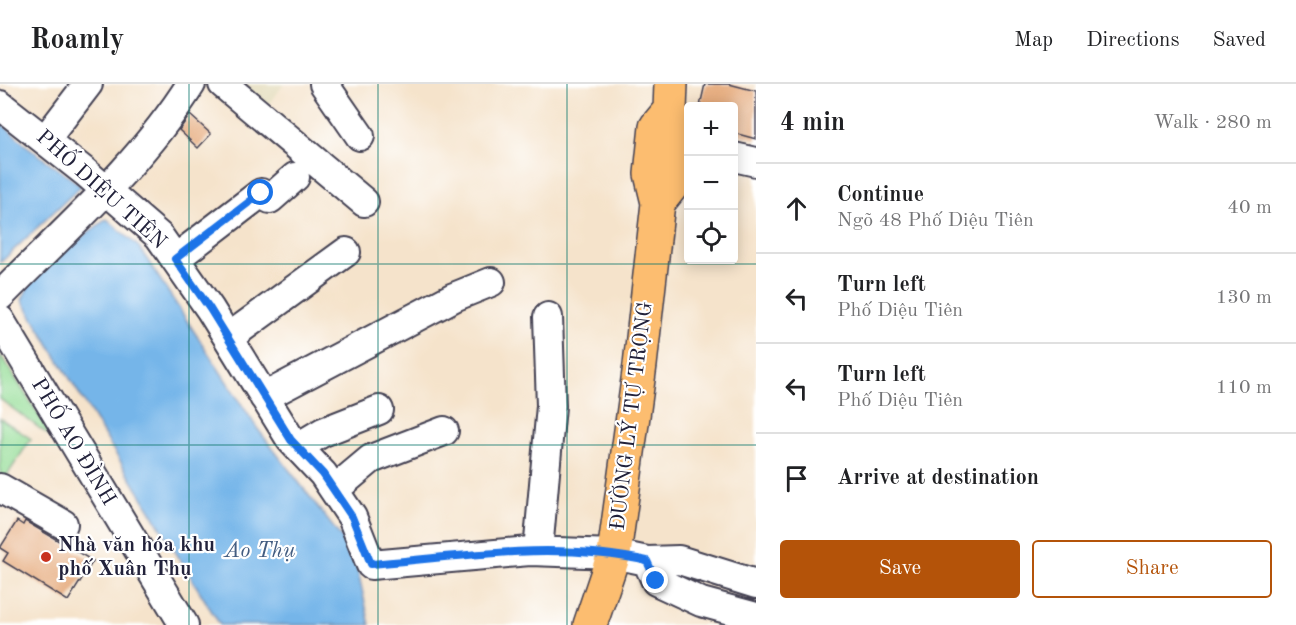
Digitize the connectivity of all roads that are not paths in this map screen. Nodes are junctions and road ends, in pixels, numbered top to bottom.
1 (88, 84) edge
2 (191, 84) edge
3 (223, 84) edge
4 (324, 84) edge
5 (671, 97) edge
6 (0, 105) edge
7 (360, 136) dead end
8 (45, 140) junction
9 (684, 142) edge
10 (684, 150) edge
11 (738, 158) edge
12 (756, 162) edge
13 (296, 177) dead end
14 (105, 189) junction
15 (364, 202) dead end
16 (658, 203) junction
17 (346, 252) dead end
18 (175, 259) junction
19 (491, 282) dead end
20 (0, 296) edge
21 (548, 317) dead end
22 (0, 320) edge
23 (228, 338) junction
24 (264, 397) junction
25 (379, 410) dead end
26 (444, 431) dead end
27 (298, 447) junction
28 (0, 488) edge
29 (334, 490) junction
30 (63, 524) dead end
31 (538, 551) junction
32 (614, 554) junction
33 (647, 561) junction
34 (756, 584) edge
35 (756, 617) edge
36 (184, 625) edge
37 (590, 625) edge

1 - 8 street
2 - 14 street
3 - 15 street
4 - 7 street
5 - 9 main road, ĐƯỜNG LÝ TỰ TRỌNG
5 - 16 main road, ĐƯỜNG LÝ TỰ TRỌNG
6 - 8 street, PHỐ DIỆU TIÊN
8 - 14 street, PHỐ DIỆU TIÊN
10 - 16 main road, ĐƯỜNG LÝ TỰ TRỌNG
11 - 12 street
13 - 18 street
14 - 18 street, PHỐ DIỆU TIÊN
14 - 20 street
16 - 32 main road, ĐƯỜNG LÝ TỰ TRỌNG
17 - 23 street
18 - 23 street, PHỐ DIỆU TIÊN
19 - 24 street
21 - 31 street
22 - 36 street, PHỐ AO ĐÌNH
23 - 24 street, PHỐ DIỆU TIÊN
24 - 27 street, PHỐ DIỆU TIÊN
25 - 27 street
26 - 29 street
27 - 29 street, PHỐ DIỆU TIÊN
28 - 30 street
29 - 31 street, PHỐ DIỆU TIÊN
31 - 32 street, PHỐ DIỆU TIÊN
32 - 33 street, PHỐ DIỆU TIÊN
32 - 37 main road, ĐƯỜNG LÝ TỰ TRỌNG
33 - 34 street, PHỐ DIỆU TIÊN
33 - 35 street

